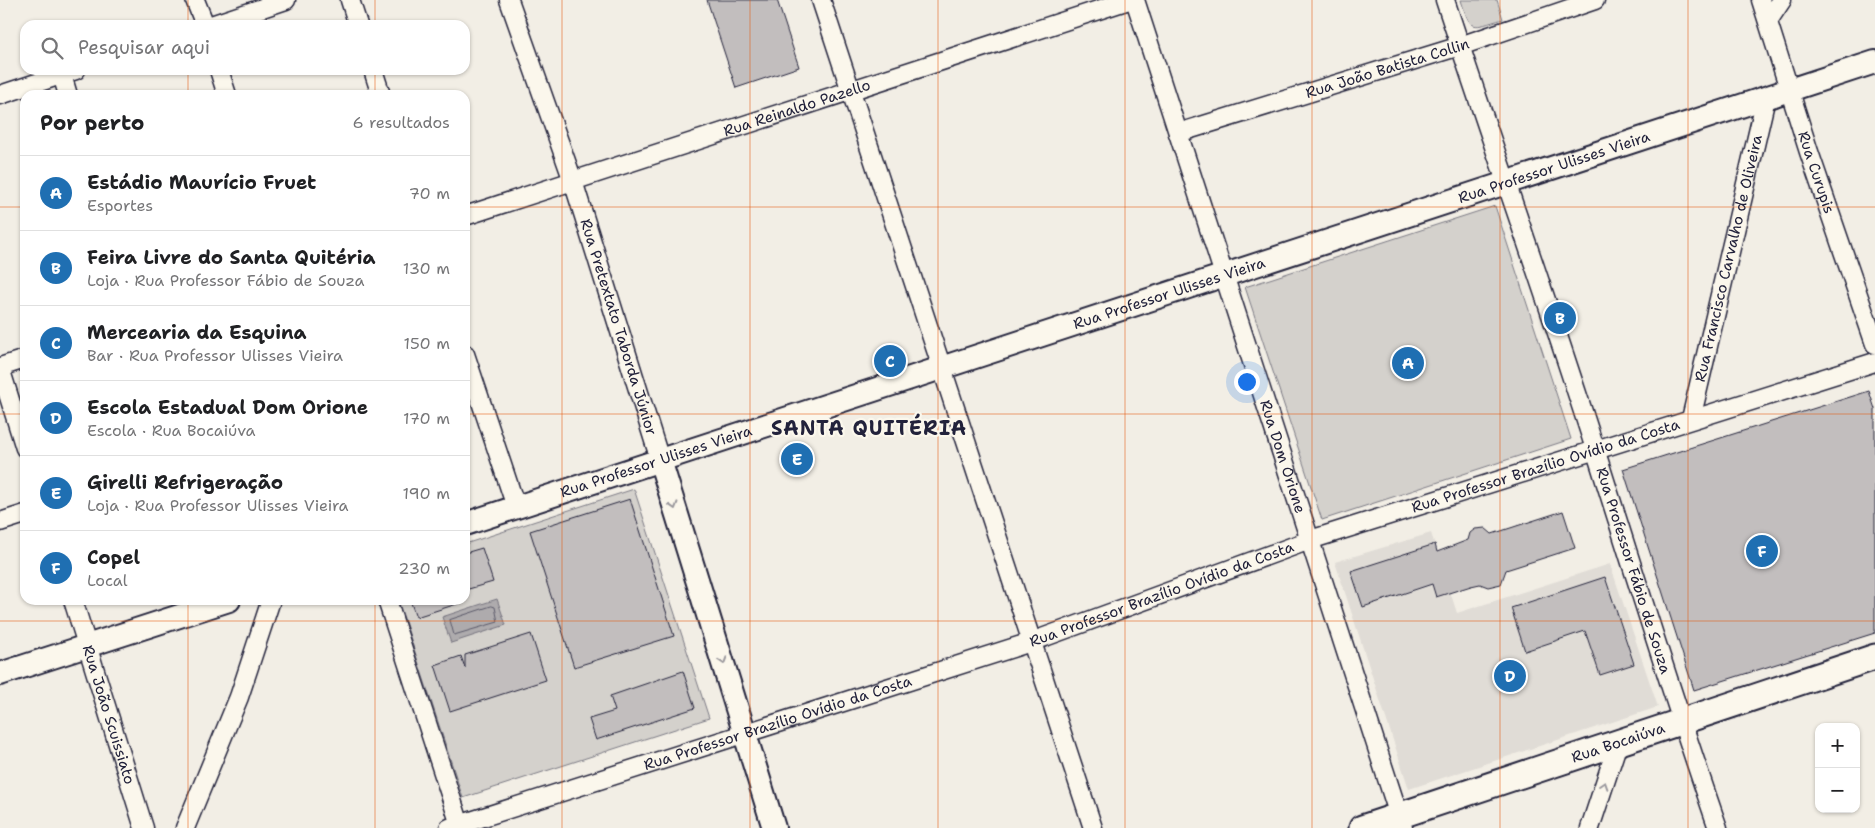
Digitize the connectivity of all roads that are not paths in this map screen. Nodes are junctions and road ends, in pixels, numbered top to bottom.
1 (195, 0) edge
2 (286, 0) edge
3 (350, 0) edge
4 (509, 0) edge
5 (821, 0) edge
6 (1129, 0) edge
7 (1135, 0) edge
8 (1445, 0) edge
9 (1595, 0) edge
10 (1761, 0) edge
11 (1782, 0) edge
12 (202, 20) edge
13 (226, 20) edge
14 (356, 20) edge
15 (1768, 21) junction
16 (1460, 46) junction
17 (1875, 62) edge
18 (60, 75) edge
19 (69, 75) edge
20 (221, 75) edge
21 (375, 75) edge
22 (68, 90) edge
23 (225, 90) edge
24 (379, 90) edge
25 (1790, 90) junction
26 (850, 91) junction
27 (0, 95) edge
28 (1766, 98) junction
29 (1178, 134) junction
30 (573, 181) junction
31 (1508, 182) junction
32 (470, 214) edge
33 (1224, 275) junction
34 (1875, 344) edge
35 (20, 361) edge
36 (1875, 362) edge
37 (941, 367) junction
38 (0, 368) edge
39 (470, 369) edge
40 (1691, 419) junction
41 (20, 432) edge
42 (1595, 449) junction
43 (660, 460) junction
44 (516, 508) junction
45 (20, 516) edge
46 (0, 522) edge
47 (470, 522) edge
48 (1310, 540) junction
49 (74, 605) edge
50 (214, 605) edge
51 (269, 605) edge
52 (388, 605) edge
53 (1031, 642) junction
54 (87, 646) junction
55 (1875, 657) edge
56 (0, 674) edge
57 (1681, 722) junction
58 (745, 733) junction
59 (1618, 743) junction
60 (1401, 822) edge
61 (456, 827) edge
62 (144, 828) edge
63 (186, 828) edge
64 (774, 828) edge
65 (1092, 828) edge
66 (1362, 828) edge
67 (1590, 828) edge
68 (1718, 828) edge

1 - 12 street
2 - 13 street
3 - 14 street
4 - 30 street, Rua Pretextato Taborda Júnior
5 - 26 street
6 - 26 street, Rua Reinaldo Pazello
7 - 29 street, Rua Dom Orione
8 - 16 street, Rua Professor Fábio de Souza
9 - 16 street, Rua João Batista Collin
10 - 15 street, Rua Curupis
11 - 15 street
15 - 25 street, Rua Curupis
16 - 29 street, Rua João Batista Collin
16 - 31 street, Rua Professor Fábio de Souza
17 - 25 street, Rua Professor Ulisses Vieira
18 - 27 street
19 - 22 street
20 - 23 street
21 - 24 street
25 - 28 street, Rua Professor Ulisses Vieira
25 - 34 street, Rua Curupis
26 - 30 street, Rua Reinaldo Pazello
26 - 37 street
28 - 31 street, Rua Professor Ulisses Vieira
28 - 40 street, Rua Francisco Carvalho de Oliveira
29 - 33 street, Rua Dom Orione
30 - 32 street, Rua Reinaldo Pazello
30 - 43 street, Rua Pretextato Taborda Júnior
31 - 33 street, Rua Professor Ulisses Vieira
31 - 42 street, Rua Professor Fábio de Souza
33 - 37 street, Rua Professor Ulisses Vieira
33 - 48 street, Rua Dom Orione
35 - 38 street
36 - 40 street, Rua Professor Brazílio Ovídio da Costa
37 - 43 street, Rua Professor Ulisses Vieira
37 - 53 street
38 - 41 street
39 - 44 street
40 - 42 street, Rua Professor Brazílio Ovídio da Costa
42 - 48 street, Rua Professor Brazílio Ovídio da Costa
42 - 57 street, Rua Professor Fábio de Souza
43 - 44 street, Rua Professor Ulisses Vieira
43 -> 58 street, Rua Pretextato Taborda Júnior
44 - 47 street, Rua Professor Ulisses Vieira
45 - 46 street
48 - 53 street, Rua Professor Brazílio Ovídio da Costa
48 - 60 street, Rua Dom Orione
49 - 54 street, Rua João Scuissiato
50 - 54 street
51 - 63 street
52 - 61 street
53 - 58 street, Rua Professor Brazílio Ovídio da Costa
53 - 65 street
54 - 56 street
54 - 62 street, Rua João Scuissiato
55 - 57 main road, Rua Bocaiúva
57 - 59 main road, Rua Bocaiúva
57 - 68 street, Rua Professor Fábio de Souza
58 - 61 street, Rua Professor Brazílio Ovídio da Costa
58 - 64 street, Rua Pretextato Taborda Júnior
59 - 60 main road, Rua Bocaiúva
67 -> 59 street
60 - 66 main road, Rua Bocaiúva

